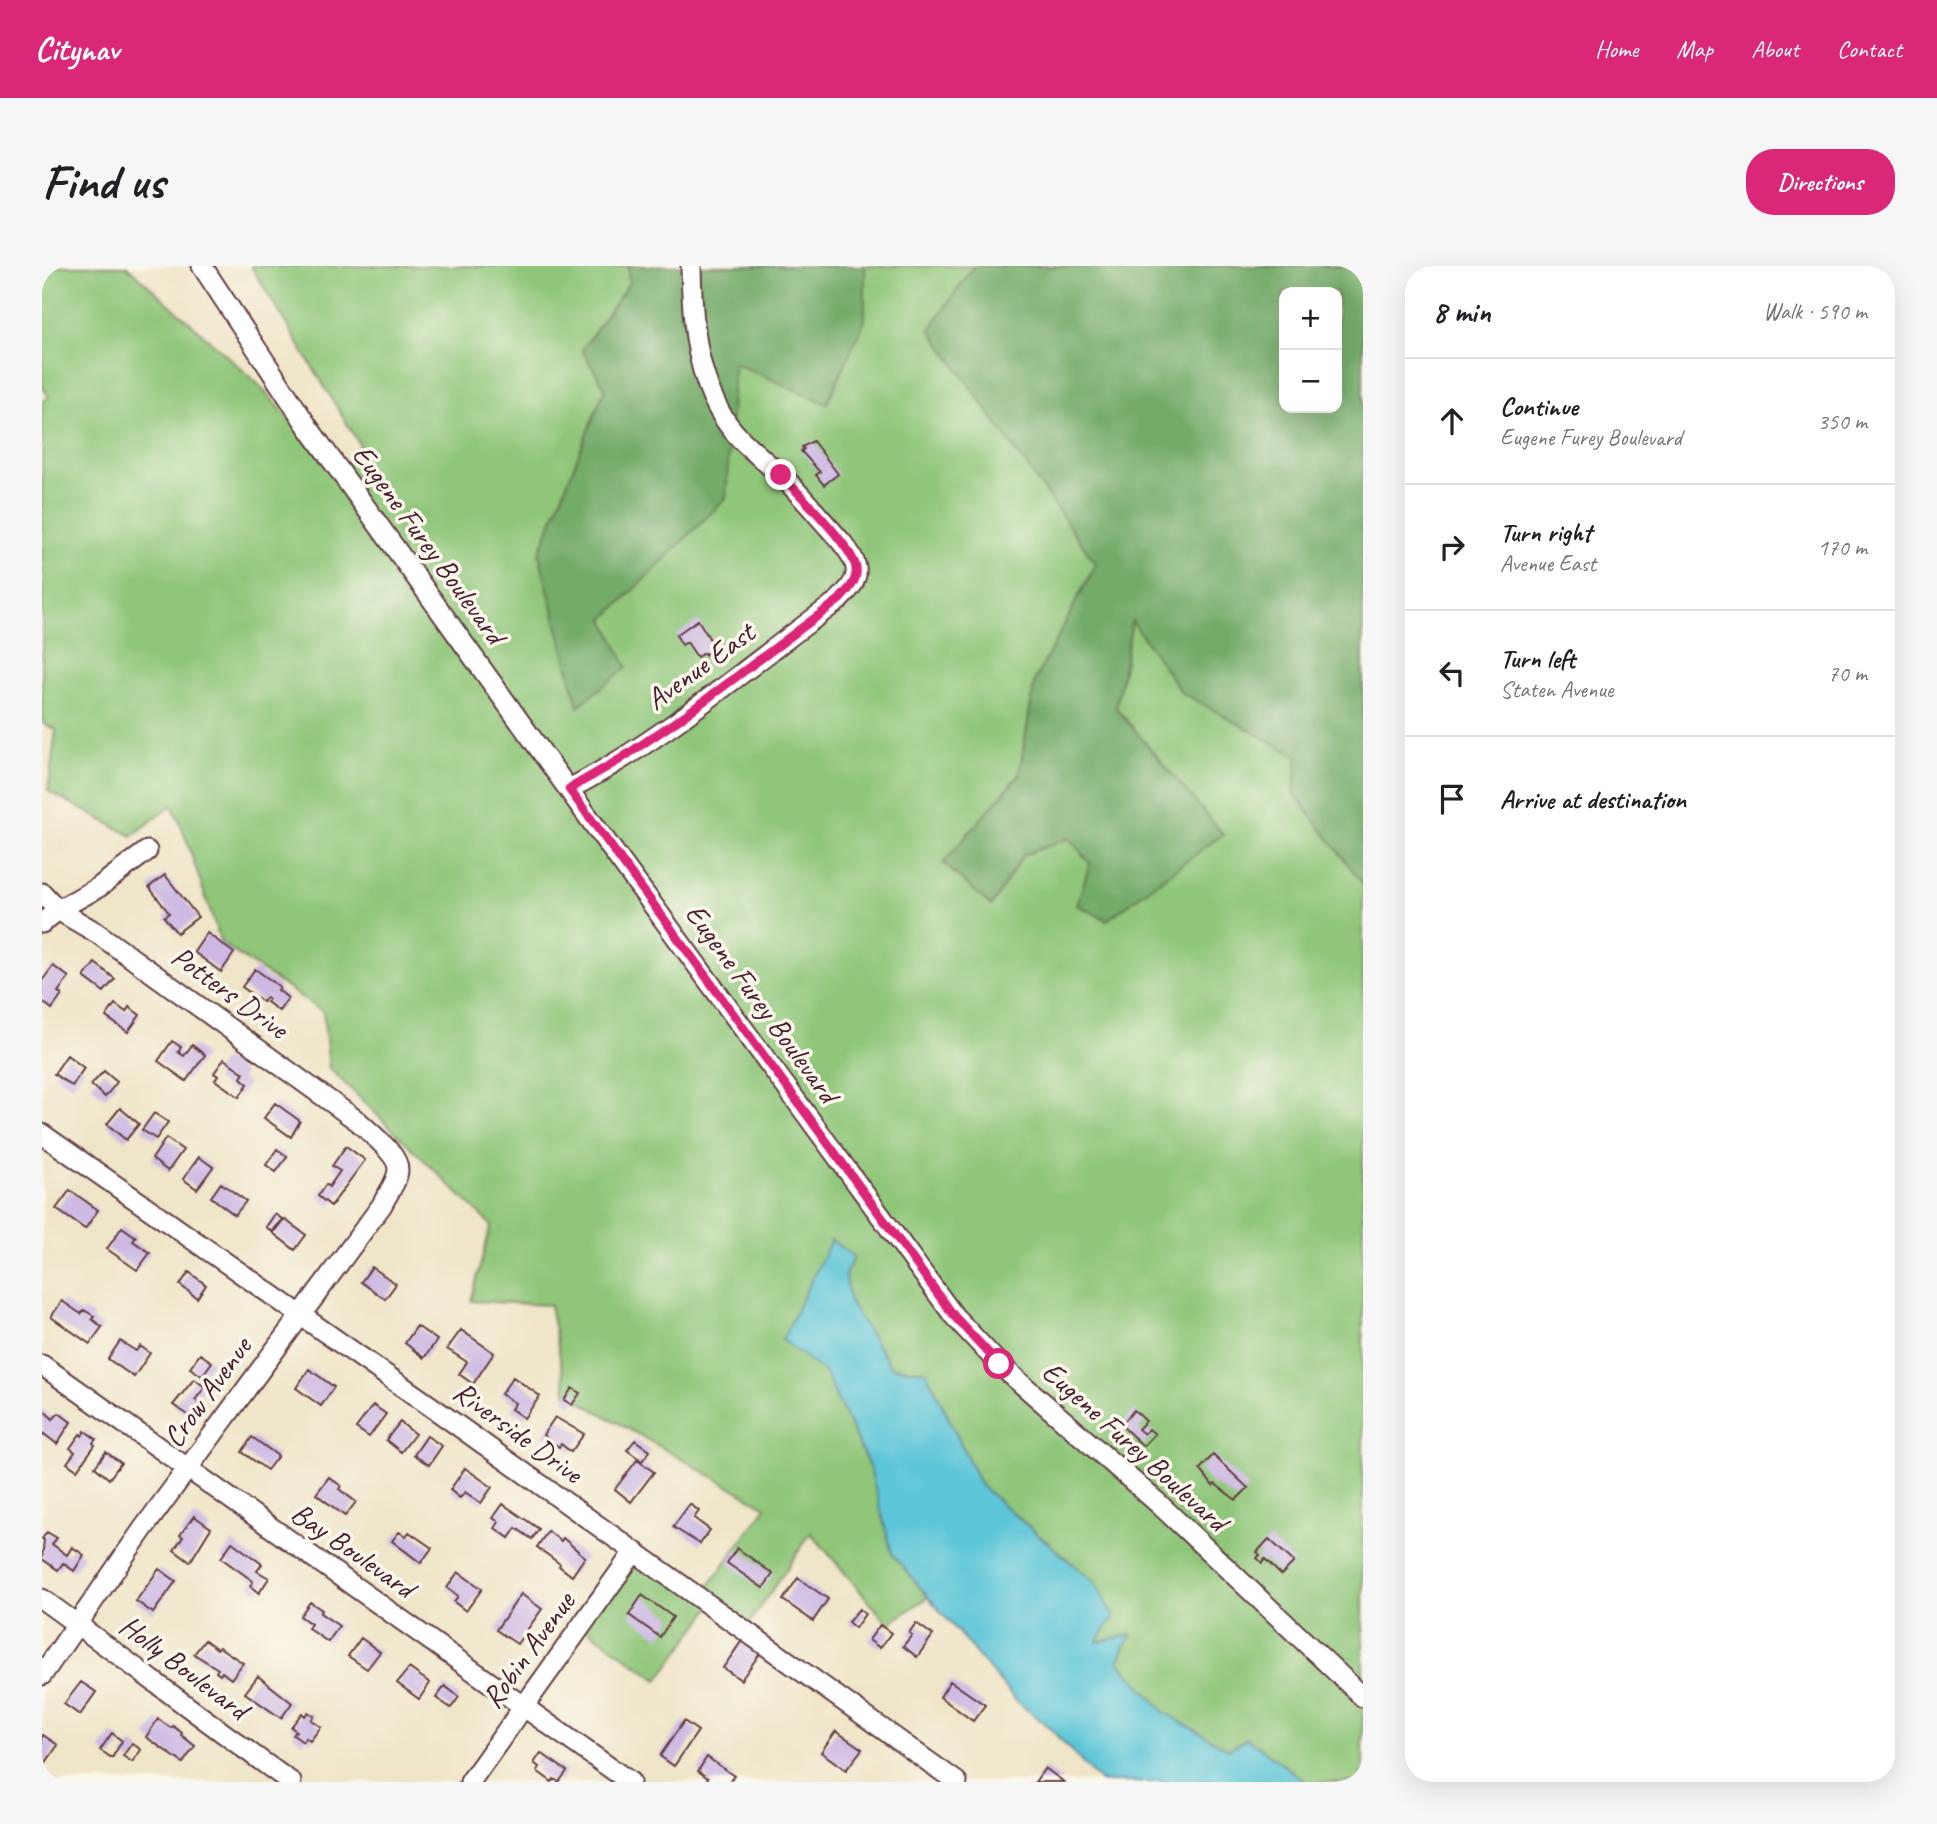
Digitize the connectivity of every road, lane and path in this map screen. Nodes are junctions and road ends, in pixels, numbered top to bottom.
1 (202, 266) edge
2 (691, 266) edge
3 (569, 789) junction
4 (147, 851) dead end
5 (42, 893) edge
6 (58, 910) junction
7 (42, 923) edge
8 (42, 1134) edge
9 (382, 1143) joint
10 (300, 1315) junction
11 (42, 1365) edge
12 (187, 1469) junction
13 (634, 1552) junction
14 (42, 1599) edge
15 (78, 1623) junction
16 (42, 1675) edge
17 (1363, 1697) edge
18 (524, 1707) junction
19 (291, 1782) edge
20 (470, 1782) edge
21 (631, 1782) edge
22 (957, 1782) edge

1 - 3 street, Eugene Furey Boulevard
2 - 3 street, Avenue East
3 - 17 street, Eugene Furey Boulevard
4 - 6 street
5 - 6 street, Potters Drive
6 - 7 street
6 - 9 street, Potters Drive
8 - 10 street, Riverside Drive
9 - 10 street, Crow Avenue
10 - 12 street, Crow Avenue
10 - 13 street, Riverside Drive
11 - 12 street, Bay Boulevard
12 - 15 street, Crow Avenue
12 - 18 street, Bay Boulevard
13 - 18 street, Robin Avenue
13 - 22 street, Riverside Drive
14 - 15 street, Holly Boulevard
15 - 16 street, Crow Avenue
15 - 19 street, Holly Boulevard
18 - 20 street, Robin Avenue
18 - 21 street, Bay Boulevard

